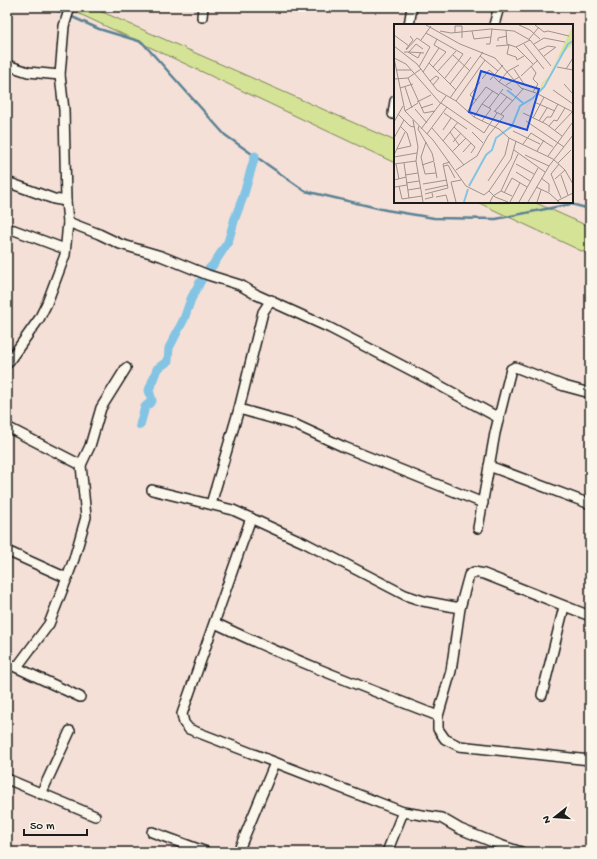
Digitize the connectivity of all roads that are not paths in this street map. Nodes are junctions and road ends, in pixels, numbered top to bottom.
1 (70, 7) edge
2 (203, 7) edge
3 (412, 7) edge
4 (499, 7) edge
5 (202, 17) dead end
6 (409, 24) edge
7 (494, 24) edge
8 (7, 65) edge
9 (60, 75) junction
10 (394, 108) edge
11 (393, 114) dead end
12 (7, 182) edge
13 (66, 201) junction
14 (68, 222) junction
15 (7, 229) edge
16 (65, 249) junction
17 (271, 300) junction
18 (7, 364) edge
19 (126, 368) dead end
20 (590, 393) edge
21 (239, 409) junction
22 (499, 418) junction
23 (7, 426) edge
24 (81, 464) junction
25 (490, 466) junction
26 (152, 490) dead end
27 (483, 503) junction
28 (211, 504) junction
29 (590, 504) edge
30 (251, 518) junction
31 (478, 528) dead end
32 (7, 551) edge
33 (67, 578) junction
34 (564, 607) junction
35 (460, 608) junction
36 (590, 616) edge
37 (215, 623) junction
38 (7, 663) edge
39 (17, 667) junction
40 (542, 695) dead end
41 (80, 697) dead end
42 (438, 716) junction
43 (70, 731) dead end
44 (590, 760) edge
45 (275, 763) junction
46 (7, 779) edge
47 (41, 794) junction
48 (402, 812) junction
49 (96, 816) dead end
50 (152, 832) dead end
51 (498, 849) edge
52 (206, 852) edge
53 (238, 852) edge
54 (387, 852) edge
55 (521, 852) edge

1 - 9 street
2 - 5 street
3 - 6 street
4 - 7 street
8 - 9 street
9 - 13 street
10 - 11 street
12 - 13 street
13 - 14 street
14 - 16 street
14 - 17 street
15 - 16 street
16 - 18 street
17 - 21 street
17 - 22 street
19 - 24 street
20 - 22 street
21 - 27 street
21 - 28 street
22 - 25 street
23 - 24 street
24 - 33 street
25 - 27 street
25 - 29 street
26 - 28 street
27 - 31 street
28 - 30 street
30 - 35 street
30 - 37 street
32 - 33 street
33 - 39 street
34 - 35 street
34 - 36 street
34 - 40 street
35 - 42 street
37 - 42 street
37 - 45 street
38 - 39 street
39 - 41 street
42 - 44 street
43 - 47 street
45 - 48 street
45 - 53 street
46 - 47 street
47 - 49 street
48 - 51 street
48 - 54 street
50 - 52 street
51 - 55 street

